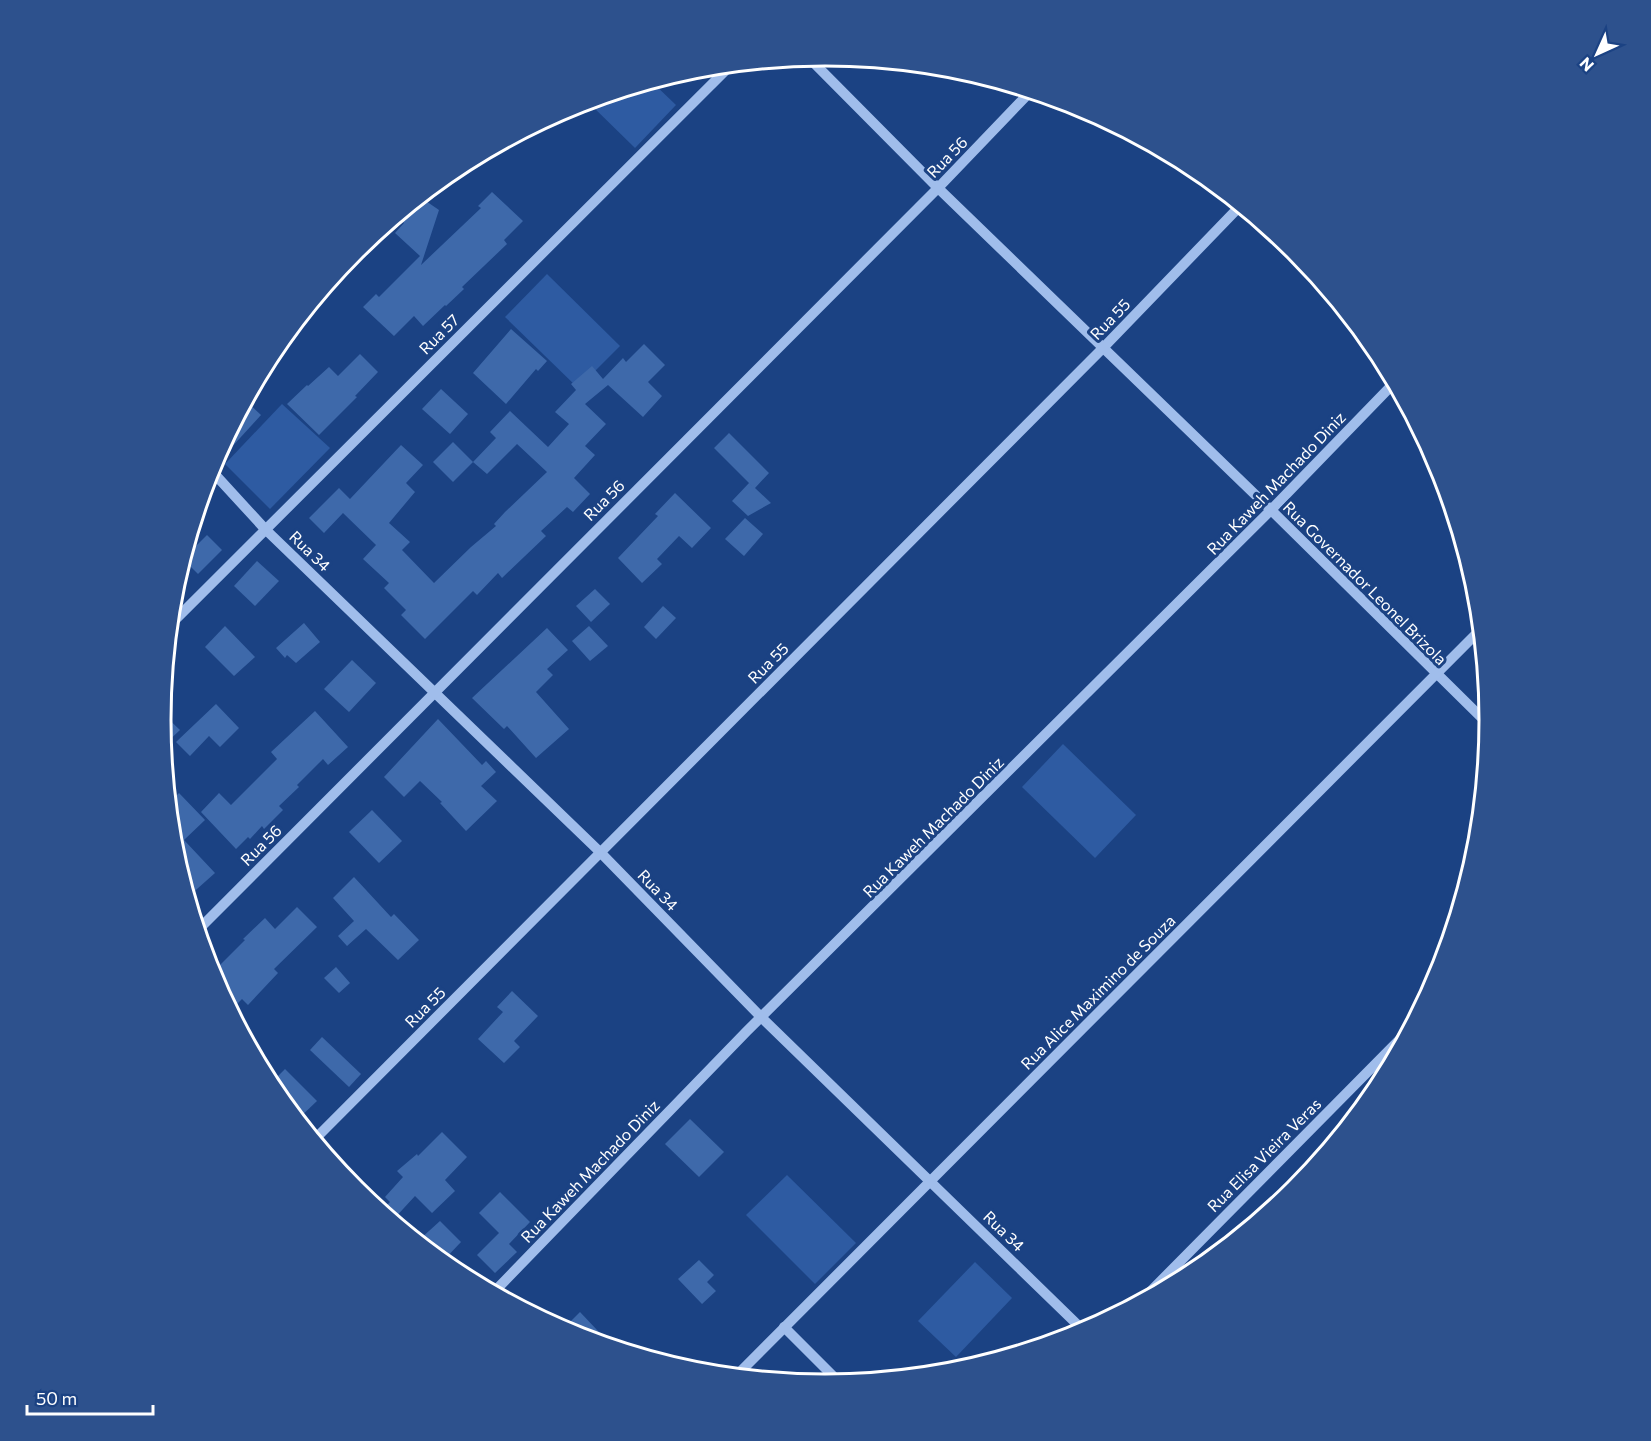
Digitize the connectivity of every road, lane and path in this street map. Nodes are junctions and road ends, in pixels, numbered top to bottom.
1 (817, 66) edge
2 (721, 75) edge
3 (1025, 97) edge
4 (938, 188) junction
5 (1236, 211) edge
6 (1102, 349) junction
7 (1389, 388) edge
8 (218, 478) edge
9 (1271, 510) junction
10 (265, 528) junction
11 (180, 614) edge
12 (1474, 637) edge
13 (1437, 675) junction
14 (433, 692) junction
15 (1480, 716) edge
16 (600, 852) junction
17 (204, 924) edge
18 (762, 1018) junction
19 (1393, 1046) edge
20 (319, 1135) edge
21 (930, 1180) junction
22 (1158, 1284) edge
23 (499, 1287) edge
24 (1077, 1324) edge
25 (784, 1327) junction
26 (743, 1369) edge
27 (832, 1375) edge

1 - 4 street, Rua Governador Leonel Brizola
2 - 10 street, Rua 57
3 - 4 street, Rua 56
4 - 6 street, Rua Governador Leonel Brizola
4 - 14 street, Rua 56
5 - 6 street, Rua 55
6 - 9 street, Rua Governador Leonel Brizola
6 - 16 street, Rua 55
7 - 9 street, Rua Kaweh Machado Diniz
8 - 10 street, Rua 34
9 - 13 street, Rua Governador Leonel Brizola
9 - 18 street, Rua Kaweh Machado Diniz
10 - 11 street, Rua 57
10 - 14 street, Rua 34
12 - 13 street, Rua Alice Maximino de Souza
13 - 15 street, Rua Governador Leonel Brizola
13 - 21 street, Rua Alice Maximino de Souza
14 - 16 street, Rua 34
14 - 17 street, Rua 56
16 - 18 street, Rua 34
16 - 20 street, Rua 55
18 - 21 street, Rua 34
18 - 23 street, Rua Kaweh Machado Diniz
19 - 22 street, Rua Elisa Vieira Veras
21 - 24 street, Rua 34
21 - 25 street, Rua Alice Maximino de Souza
25 - 26 street, Rua Alice Maximino de Souza
25 - 27 street

